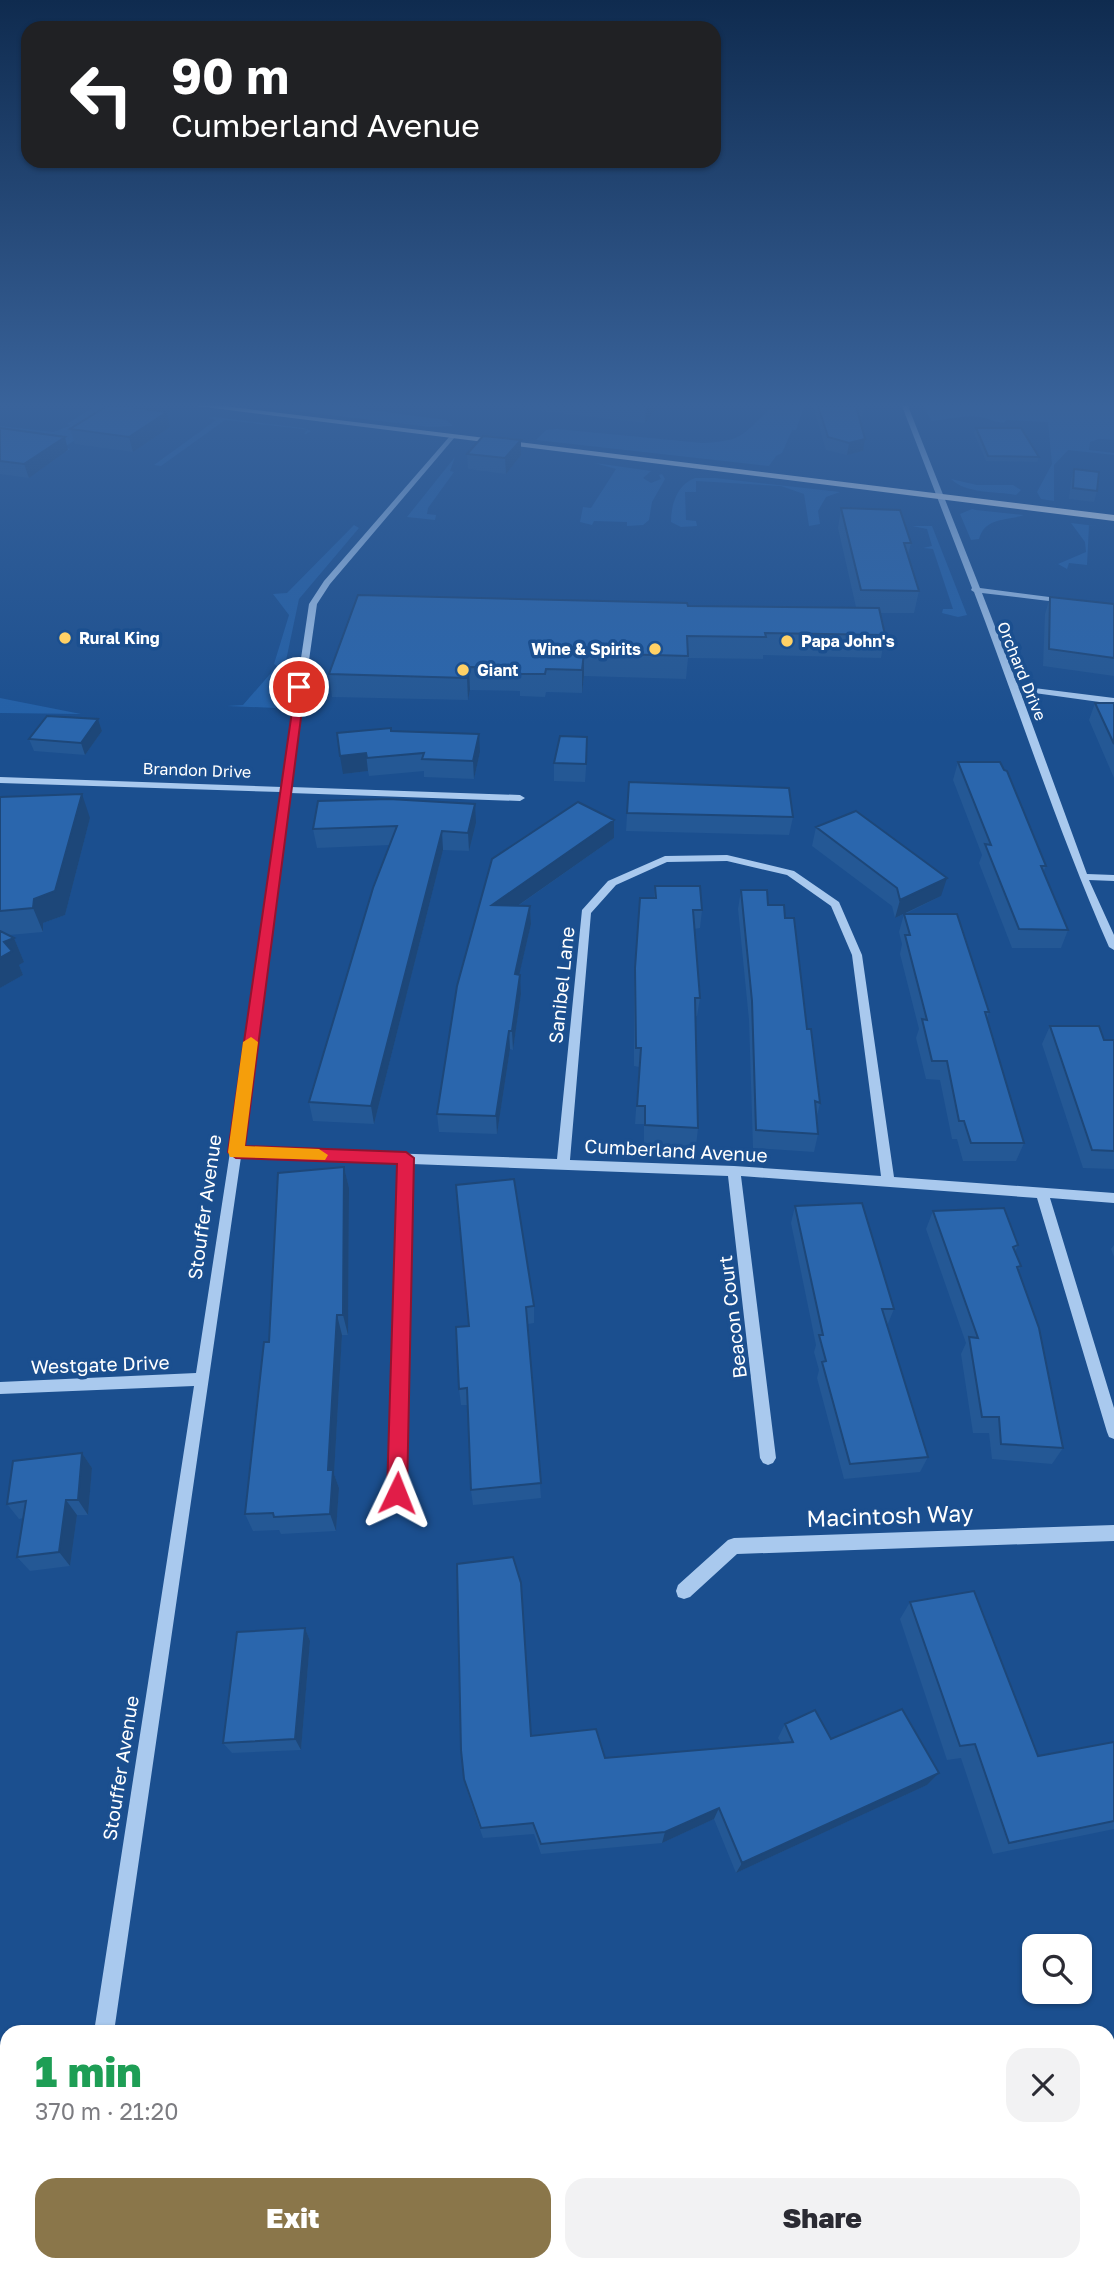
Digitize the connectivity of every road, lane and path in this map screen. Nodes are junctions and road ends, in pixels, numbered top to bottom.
1 (388, 512) edge
2 (946, 512) edge
3 (1072, 512) edge
4 (1114, 517) edge
5 (975, 590) junction
6 (1076, 602) edge
7 (1015, 688) junction
8 (1114, 701) edge
9 (0, 779) edge
10 (285, 789) junction
11 (520, 798) dead end
12 (1083, 877) junction
13 (1114, 878) edge
14 (1114, 947) edge
15 (236, 1152) junction
16 (406, 1158) junction
17 (563, 1163) junction
18 (734, 1171) junction
19 (888, 1183) junction
20 (1042, 1194) junction
21 (1114, 1198) edge
22 (201, 1379) junction
23 (0, 1388) edge
24 (1114, 1432) edge
25 (768, 1458) dead end
26 (397, 1493) dead end
27 (1114, 1533) edge
28 (684, 1591) dead end
29 (105, 2025) edge

1 - 10 street, Stouffer Avenue
2 - 5 street, Orchard Drive
3 - 4 main road
5 - 6 street
5 - 7 street, Orchard Drive
7 - 8 street
7 - 12 street, Orchard Drive
9 - 10 street, Brandon Drive
10 - 11 street, Brandon Drive
10 - 15 street, Stouffer Avenue
12 - 13 street
12 - 14 street, Orchard Drive
15 - 16 street, Cumberland Avenue
15 - 22 street, Stouffer Avenue
16 - 17 street, Cumberland Avenue
16 - 26 street
17 - 18 street, Cumberland Avenue
17 - 19 street, Sanibel Lane
18 - 19 street, Cumberland Avenue
18 - 25 street, Beacon Court
19 - 20 street, Cumberland Avenue
20 - 21 street, Cumberland Avenue
20 - 24 street
22 - 23 street, Westgate Drive
22 - 29 street, Stouffer Avenue
27 - 28 street, Macintosh Way

